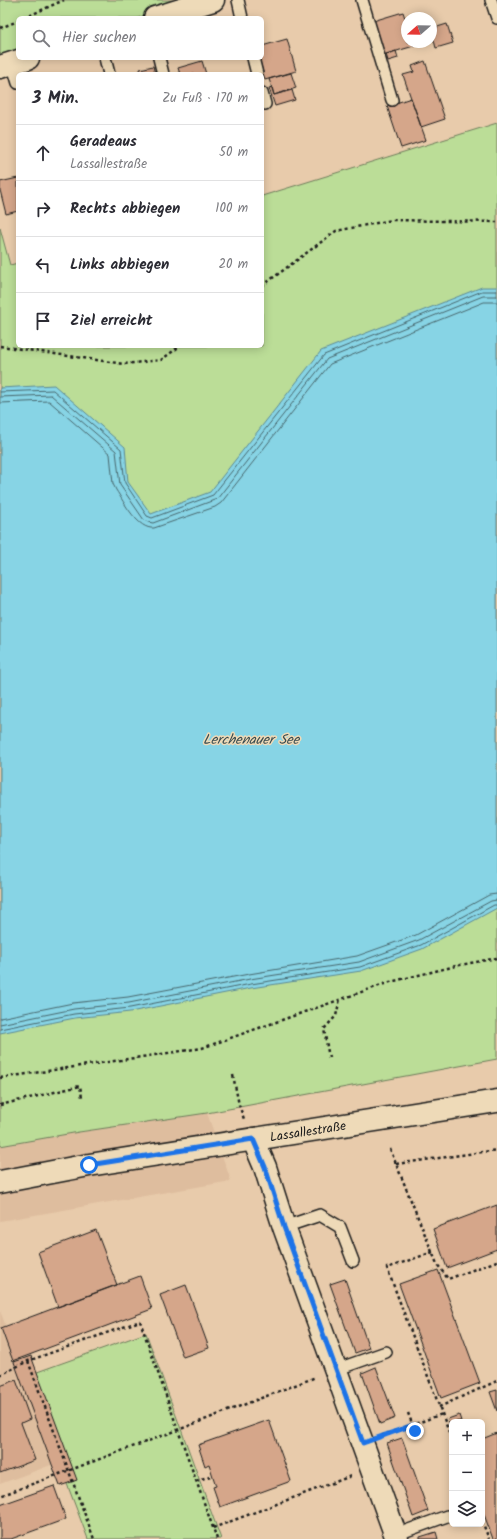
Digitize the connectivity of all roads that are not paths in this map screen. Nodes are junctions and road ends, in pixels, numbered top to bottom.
1 (213, 0) edge
2 (238, 0) edge
3 (362, 0) edge
4 (491, 0) edge
5 (162, 16) edge
6 (242, 16) edge
7 (497, 18) edge
8 (106, 60) edge
9 (160, 60) edge
10 (254, 60) edge
11 (108, 72) edge
12 (162, 72) edge
13 (256, 72) edge
14 (392, 100) dead end
15 (497, 1101) edge
16 (253, 1139) junction
17 (0, 1182) edge
18 (284, 1227) junction
19 (353, 1261) dead end
20 (386, 1352) dead end
21 (335, 1370) junction
22 (446, 1516) dead end
23 (396, 1537) edge

1 - 5 street
2 - 6 lane
3 - 14 lane
4 - 7 lane
8 - 11 lane
9 - 12 lane
10 - 13 lane
15 - 16 street, Lassallestraße
16 - 17 street, Lassallestraße
16 - 18 street
18 - 19 lane
18 - 21 street
20 - 21 lane
21 - 23 street
22 - 23 lane

